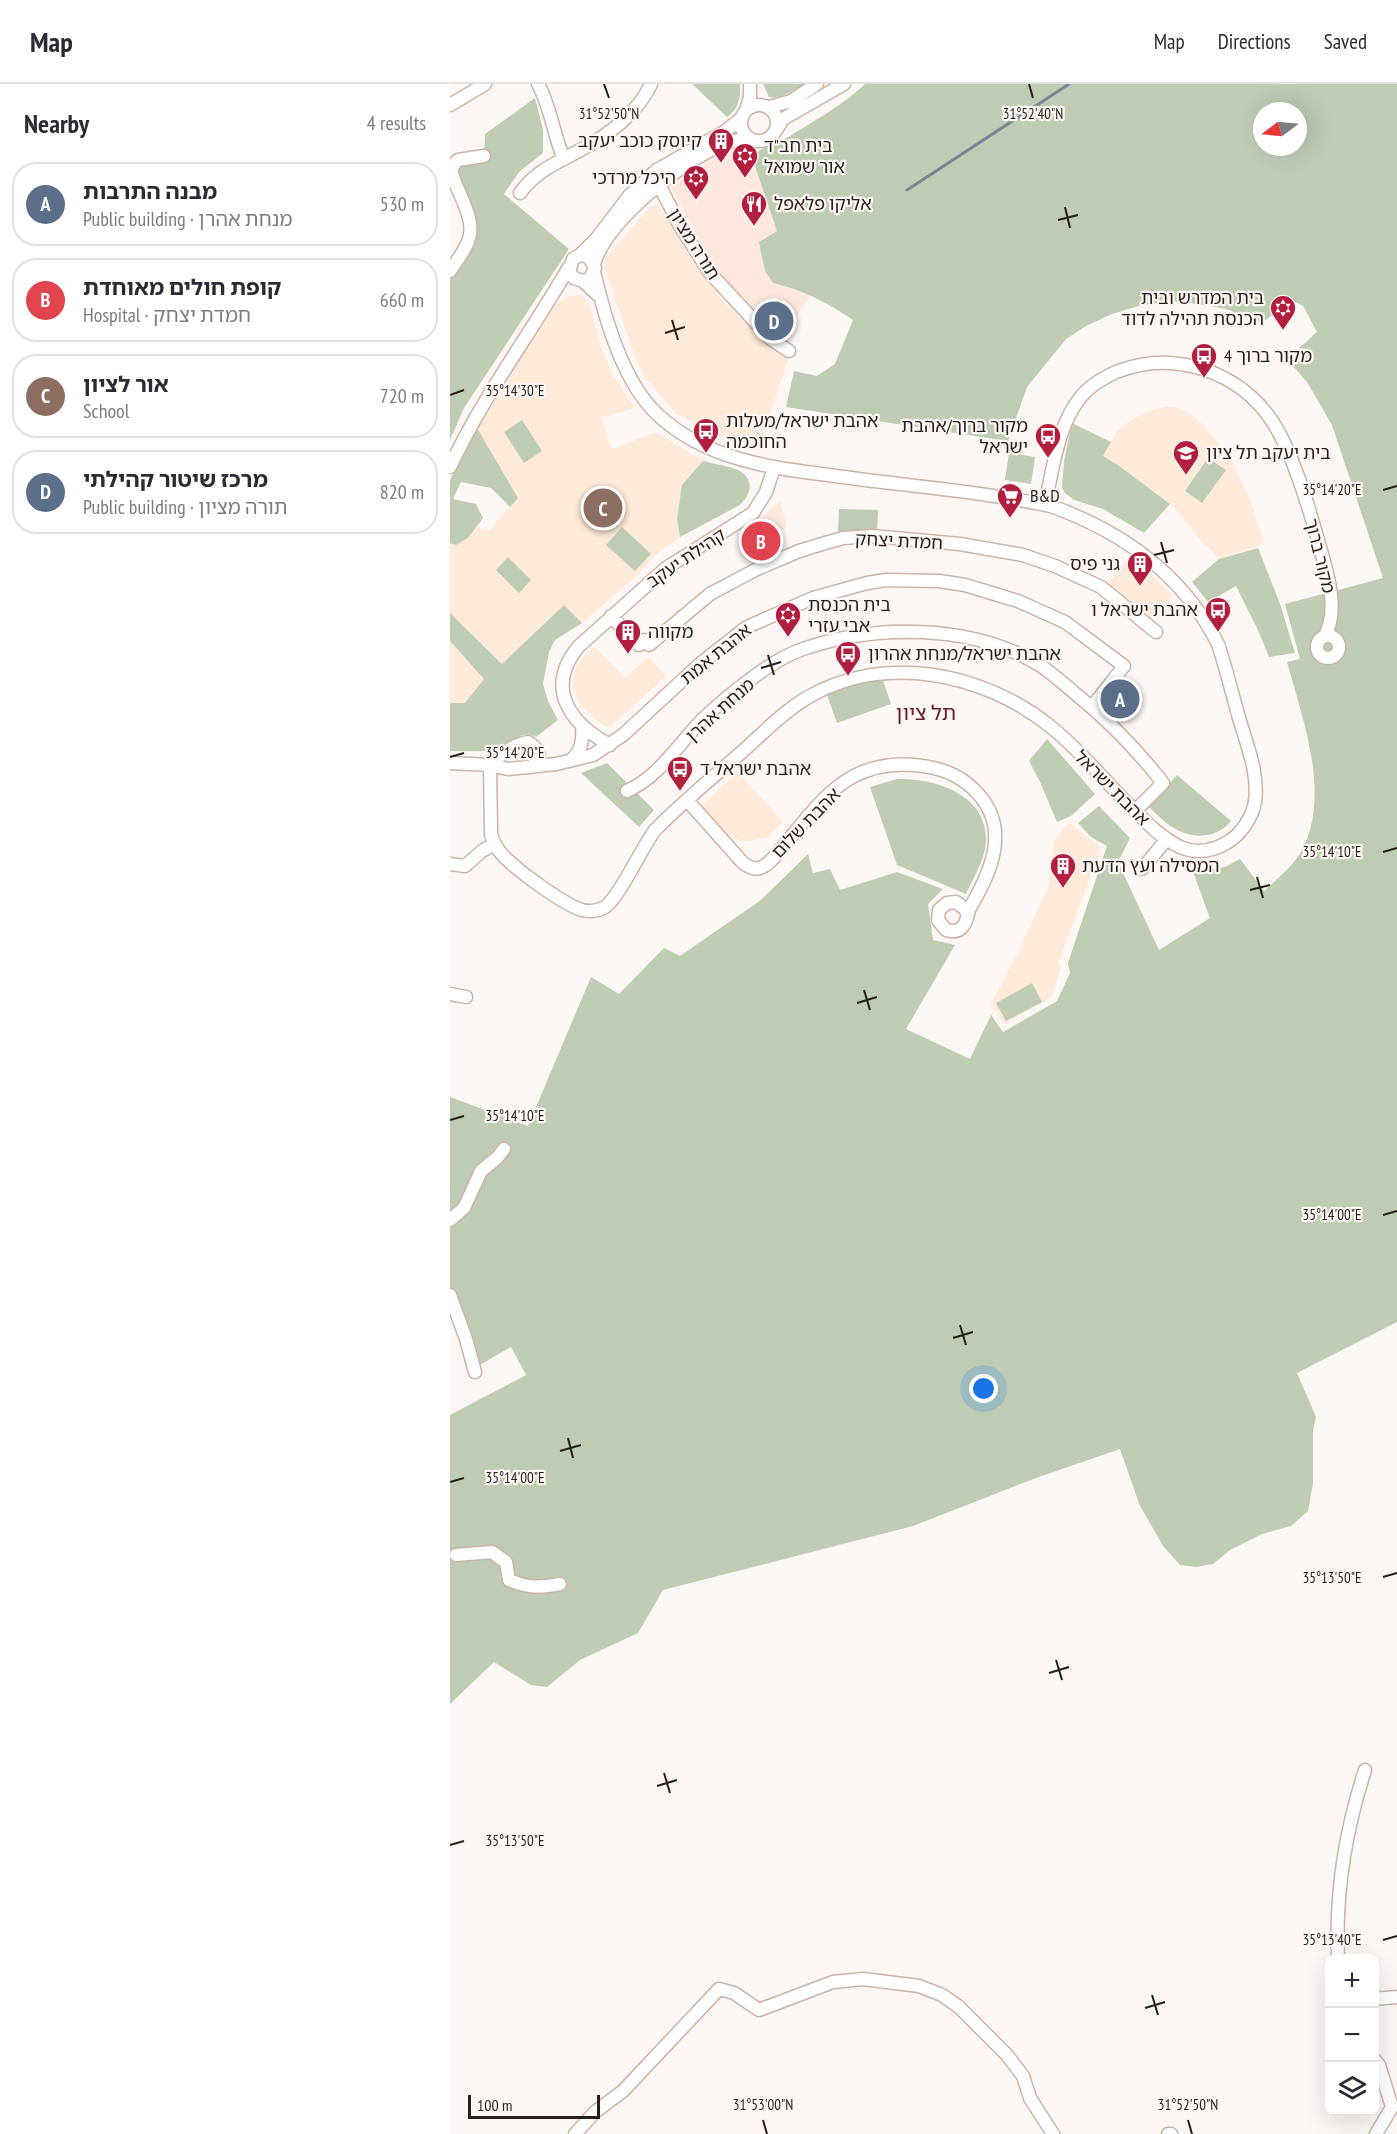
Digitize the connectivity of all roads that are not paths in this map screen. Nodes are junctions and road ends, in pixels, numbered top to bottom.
1 (485, 84) edge
2 (538, 84) edge
3 (651, 84) edge
4 (751, 84) edge
5 (817, 84) edge
6 (844, 84) edge
7 (450, 105) edge
8 (766, 106) junction
9 (744, 114) junction
10 (777, 129) junction
11 (751, 139) junction
12 (484, 156) dead end
13 (564, 159) junction
14 (653, 173) junction
15 (659, 185) junction
16 (520, 194) dead end
17 (580, 255) junction
18 (569, 267) junction
19 (594, 268) junction
20 (450, 271) edge
21 (581, 281) junction
22 (553, 295) junction
23 (603, 302) junction
24 (789, 351) dead end
25 (450, 467) edge
26 (774, 468) junction
27 (1045, 505) junction
28 (611, 616) junction
29 (1156, 632) dead end
30 (1330, 638) dead end
31 (1092, 707) junction
32 (582, 725) junction
33 (610, 745) junction
34 (570, 761) junction
35 (450, 763) edge
36 (490, 765) junction
37 (531, 767) junction
38 (627, 791) dead end
39 (687, 800) junction
40 (1135, 811) junction
41 (1167, 839) junction
42 (495, 844) junction
43 (450, 864) edge
44 (1142, 869) dead end
45 (964, 909) dead end
46 (450, 994) edge
47 (466, 997) dead end
48 (504, 1149) dead end
49 (450, 1220) edge
50 (450, 1295) edge
51 (475, 1372) dead end
52 (456, 1555) dead end
53 (560, 1584) dead end
54 (1365, 1770) dead end
55 (1338, 1954) edge
56 (1397, 1997) edge
57 (1379, 1999) edge
58 (1376, 2062) edge
59 (575, 2134) edge
60 (1053, 2134) edge
61 (1376, 2134) edge

1 - 7 street
2 - 13 street
3 - 13 street
4 - 8 street
4 - 9 street
5 - 8 street
6 - 10 street
8 - 9 street
8 - 10 street
9 - 11 street
9 - 14 street
10 - 11 street
11 - 15 street
12 - 20 street
13 - 16 street
14 - 15 street, תורה מציון
14 - 17 street
15 - 19 street
15 - 24 street, תורה מציון
17 - 18 street
17 - 19 street
18 - 21 street
18 - 22 street
19 - 21 street
19 - 23 street, אהבת ישראל
21 - 22 street
21 - 23 street
22 - 25 street
23 - 26 street, אהבת ישראל
26 - 27 street, אהבת ישראל
26 - 28 street, קהילת יעקב
27 - 30 street, מקור ברוך
27 - 41 street, אהבת ישראל
28 - 29 street, חמדת יצחק
28 - 32 street, קהילת יעקב
31 - 33 street, אהבת אמת
31 - 38 street, מנחת אהרן
31 - 40 street, מנחת אהרן
32 - 33 street
32 - 34 street
33 - 34 street, אהבת אמת
34 - 37 street, אהבת אמת
35 - 36 street, אהבת אמת
36 - 37 street, אהבת אמת
36 - 37 street
36 - 42 street
39 - 40 street, אהבת ישראל
39 - 42 street, אהבת ישראל
39 - 45 street, אהבת שלום
40 - 41 street, אהבת ישראל
41 - 44 street
42 - 43 street
46 - 47 street
48 - 49 street
50 - 51 street
52 - 53 street
54 - 55 street
56 - 57 street
58 - 61 street
59 - 60 street

